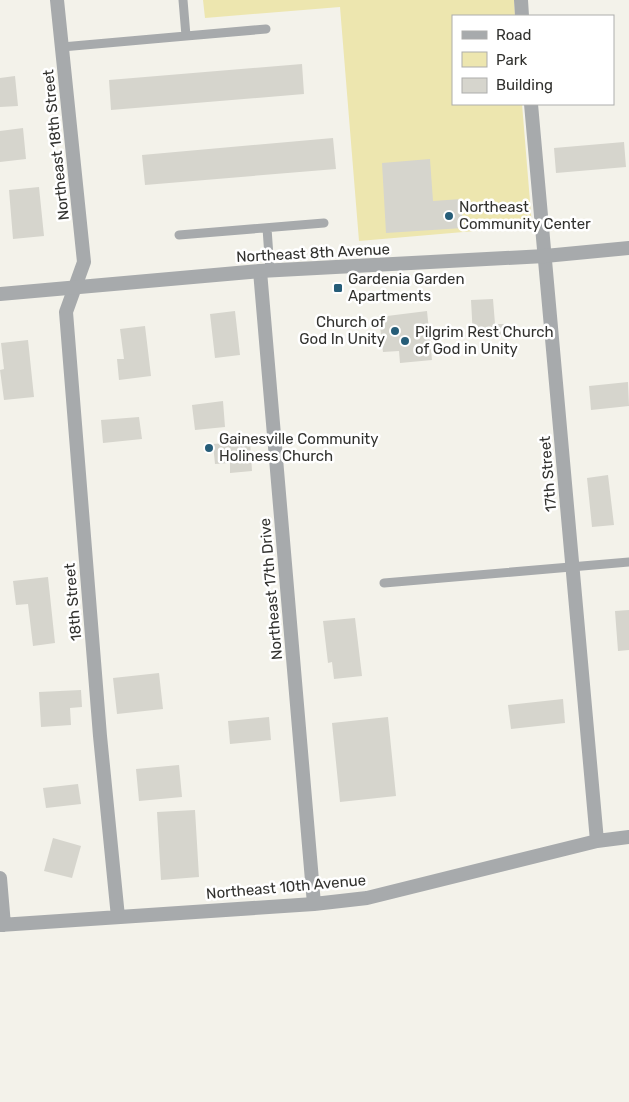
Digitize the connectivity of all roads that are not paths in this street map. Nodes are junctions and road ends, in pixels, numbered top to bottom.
1 (57, 0) edge
2 (183, 0) edge
3 (521, 0) edge
4 (522, 15) edge
5 (266, 29) dead end
6 (186, 36) junction
7 (62, 46) junction
8 (531, 105) edge
9 (324, 223) dead end
10 (267, 228) junction
11 (179, 235) dead end
12 (629, 248) edge
13 (545, 256) junction
14 (265, 271) junction
15 (75, 286) junction
16 (0, 294) edge
17 (629, 562) edge
18 (573, 566) junction
19 (384, 583) dead end
20 (629, 837) edge
21 (597, 841) junction
22 (0, 878) edge
23 (314, 904) junction
24 (118, 917) junction
25 (2, 925) edge

1 - 7 street, Northeast 18th Street
2 - 6 lane
3 - 4 street
5 - 6 lane
6 - 7 lane
7 - 15 street, Northeast 18th Street
8 - 13 street, 17th Street
9 - 10 lane
10 - 11 lane
10 - 14 lane
12 - 13 street, Northeast 8th Avenue
13 - 14 street, Northeast 8th Avenue
13 - 18 street, 17th Street
14 - 15 street, Northeast 8th Avenue
14 - 23 street, Northeast 17th Drive
15 - 16 street, Northeast 8th Avenue
15 - 24 street, 18th Street
17 - 18 lane
18 - 19 lane
18 - 21 street, 17th Street
20 - 21 street, Northeast 10th Avenue
21 - 23 street, Northeast 10th Avenue
22 - 25 street
23 - 24 street, Northeast 10th Avenue
24 - 25 street, Northeast 10th Avenue

